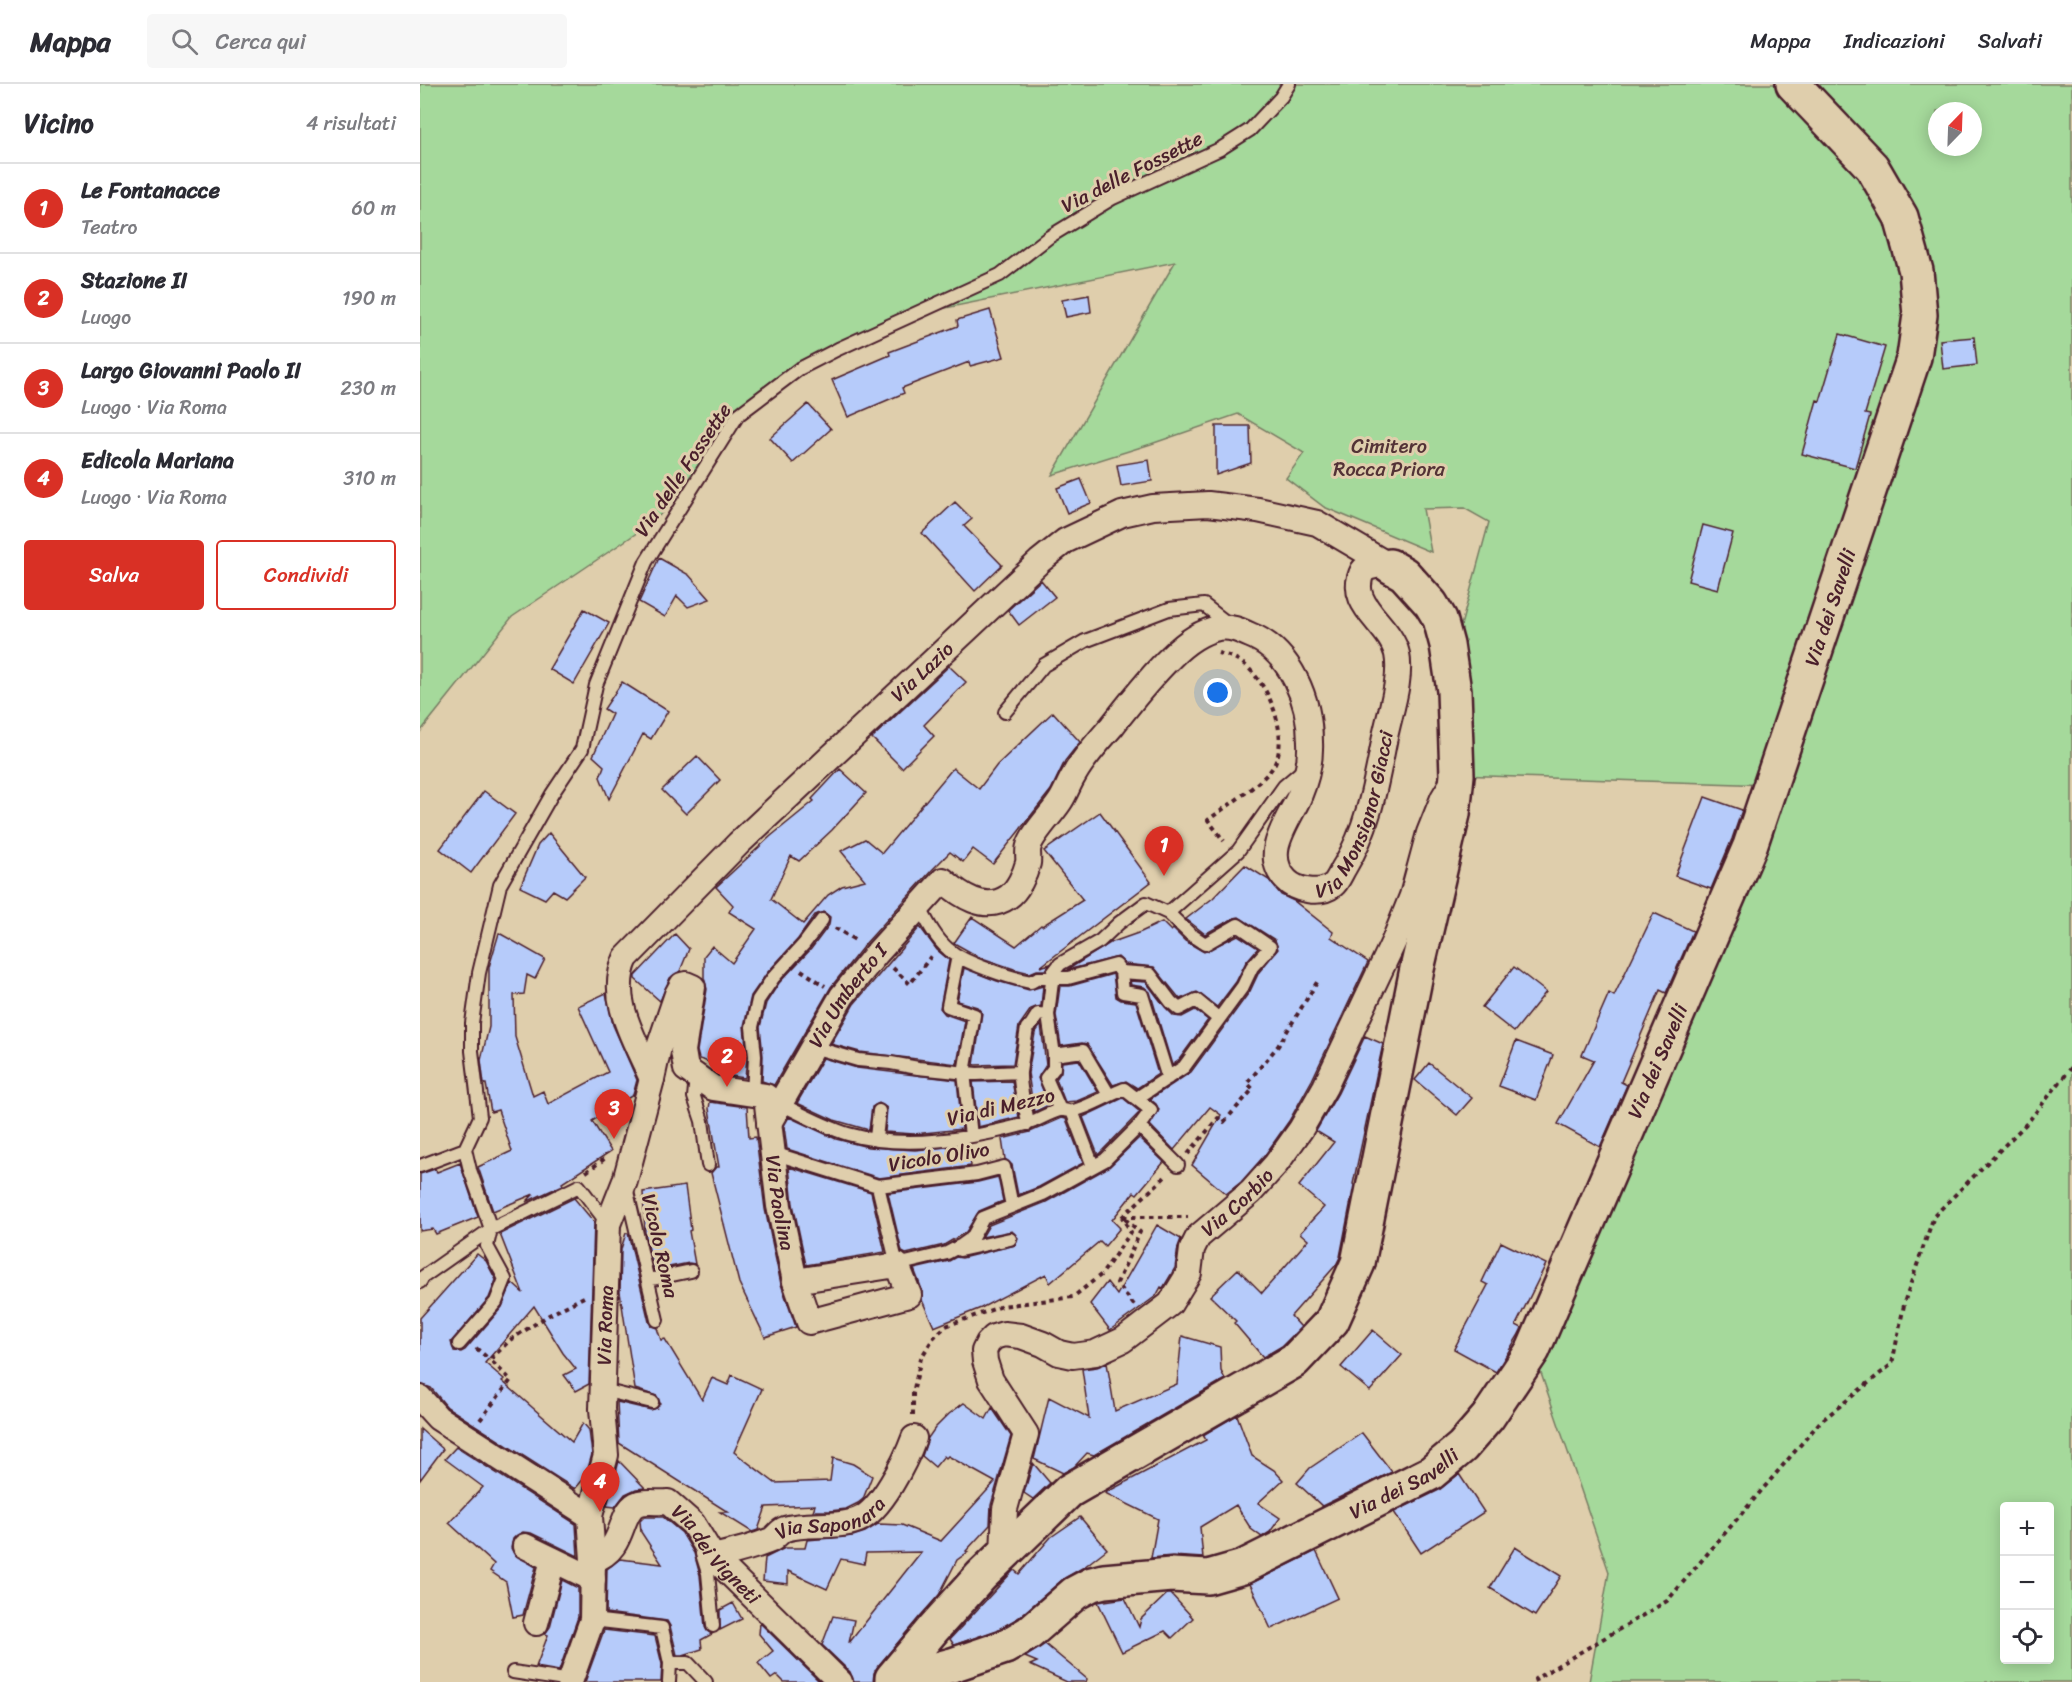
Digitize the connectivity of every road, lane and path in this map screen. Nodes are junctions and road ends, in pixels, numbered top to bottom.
1 (1289, 84) edge
2 (1793, 84) edge
3 (1390, 567) junction
4 (1232, 627) junction
5 (1211, 654) dead end
6 (1005, 712) dead end
7 (1309, 764) junction
8 (1457, 775) junction
9 (1220, 849) dead end
10 (919, 906) junction
11 (1168, 913) junction
12 (822, 920) joint
13 (944, 945) junction
14 (876, 954) junction
15 (958, 956) junction
16 (787, 962) junction
17 (1121, 972) junction
18 (1052, 979) junction
19 (1319, 979) dead end
20 (842, 996) junction
21 (1048, 1015) junction
22 (1219, 1018) junction
23 (813, 1047) junction
24 (1054, 1055) junction
25 (2072, 1067) edge
26 (1020, 1072) junction
27 (964, 1073) junction
28 (1168, 1078) junction
29 (652, 1079) junction
30 (704, 1083) junction
31 (753, 1095) junction
32 (1109, 1095) junction
33 (1137, 1098) junction
34 (879, 1111) dead end
35 (1066, 1111) junction
36 (775, 1114) junction
37 (1028, 1124) junction
38 (1139, 1126) junction
39 (971, 1136) junction
40 (876, 1138) junction
41 (465, 1149) junction
42 (612, 1153) dead end
43 (773, 1153) junction
44 (708, 1165) dead end
45 (1178, 1165) junction
46 (420, 1166) edge
47 (1093, 1166) junction
48 (625, 1181) junction
49 (579, 1186) junction
50 (878, 1186) junction
51 (1012, 1206) junction
52 (1122, 1217) junction
53 (1223, 1217) junction
54 (608, 1224) junction
55 (491, 1229) junction
56 (1010, 1239) dead end
57 (947, 1253) junction
58 (897, 1265) junction
59 (691, 1271) dead end
60 (648, 1280) junction
61 (795, 1281) junction
62 (420, 1282) edge
63 (605, 1284) junction
64 (657, 1320) dead end
65 (1147, 1321) junction
66 (459, 1344) dead end
67 (603, 1390) junction
68 (420, 1398) edge
69 (652, 1402) dead end
70 (468, 1436) junction
71 (914, 1438) joint
72 (590, 1516) junction
73 (693, 1524) junction
74 (525, 1546) dead end
75 (1003, 1553) junction
76 (713, 1557) junction
77 (553, 1560) junction
78 (593, 1570) junction
79 (592, 1620) junction
80 (536, 1623) dead end
81 (713, 1626) dead end
82 (670, 1663) junction
83 (513, 1672) dead end
84 (891, 1680) edge
85 (571, 1681) edge
86 (669, 1682) edge
87 (706, 1682) edge
88 (840, 1682) edge
89 (1536, 1682) edge

1 - 41 lane, Via delle Fossette
2 - 84 street, Via dei Savelli
3 - 7 street, Via Monsignor Giacci
3 - 8 street, Via dei Savelli
3 - 29 street, Via Lazio
4 - 6 lane
4 - 7 street, Via Monsignor Giacci
4 - 10 street, Via Umberto I
5 - 9 path
7 - 11 lane
8 - 53 street, Via Corbio
8 - 75 street, Via dei Savelli
10 - 13 lane
10 - 14 street, Via Umberto I
11 - 18 lane
11 - 22 lane
12 - 14 path
12 - 16 lane
13 - 14 path
13 - 15 lane
14 - 20 street, Via Umberto I
15 - 18 lane
15 - 27 lane
16 - 20 path
16 - 31 lane
17 - 18 lane
17 - 22 lane
17 - 28 lane
18 - 21 lane
19 - 45 path
20 - 23 street, Via Umberto I
21 - 24 lane
21 - 26 lane
22 - 28 lane
23 - 27 lane
23 - 36 street, Via Umberto I
24 - 32 lane
24 - 35 lane
25 - 89 path
26 - 27 lane
26 - 37 lane
27 - 39 lane
28 - 33 lane
29 - 30 street, Via Roma
29 - 48 street, Via Roma
30 - 31 street
30 - 44 lane
31 - 36 street, Via Paolina
32 - 33 lane, Via di Mezzo
32 - 35 lane, Via di Mezzo
33 - 38 lane
34 - 40 lane
35 - 37 lane, Via di Mezzo
35 - 47 lane
36 - 40 lane, Via di Mezzo
36 - 43 street, Via Paolina
37 - 39 lane, Via di Mezzo
38 - 45 lane
38 - 47 lane
39 - 40 lane, Via di Mezzo
41 - 46 lane
41 - 55 lane
42 - 49 path
43 - 50 lane, Vicolo Olivo
43 - 61 street, Via Paolina
45 - 52 path
47 - 51 lane
48 - 54 street, Via Roma
48 - 60 lane, Vicolo Roma
49 - 54 lane
49 - 55 lane
50 - 51 lane, Vicolo Olivo
50 - 58 lane, Vicolo Olivo
51 - 57 lane
52 - 53 path
52 - 65 path
52 - 71 path
53 - 65 street, Via Corbio
54 - 63 street, Via Roma
55 - 62 lane
55 - 66 lane
56 - 57 lane
57 - 58 lane
58 - 61 street
58 - 61 street, Via Paolina
59 - 60 lane
60 - 64 lane, Vicolo Roma
63 - 67 street, Via Roma
63 - 70 path
65 - 75 street, Via Corbio
67 - 69 lane
67 - 72 street, Via Roma
68 - 70 street
70 - 72 street
71 - 76 street, Via Saponara
72 - 78 street, Via Roma
73 - 76 street, Via dei Vigneti
73 - 78 street, Via dei Vigneti
73 - 81 lane
74 - 77 street
75 - 84 street, Via dei Savelli
76 - 88 street, Via dei Vigneti
77 - 78 street
77 - 80 street
78 - 79 street, Via Roma
79 - 82 lane
79 - 85 street, Via Roma
82 - 86 lane
82 - 87 lane
83 - 85 lane

